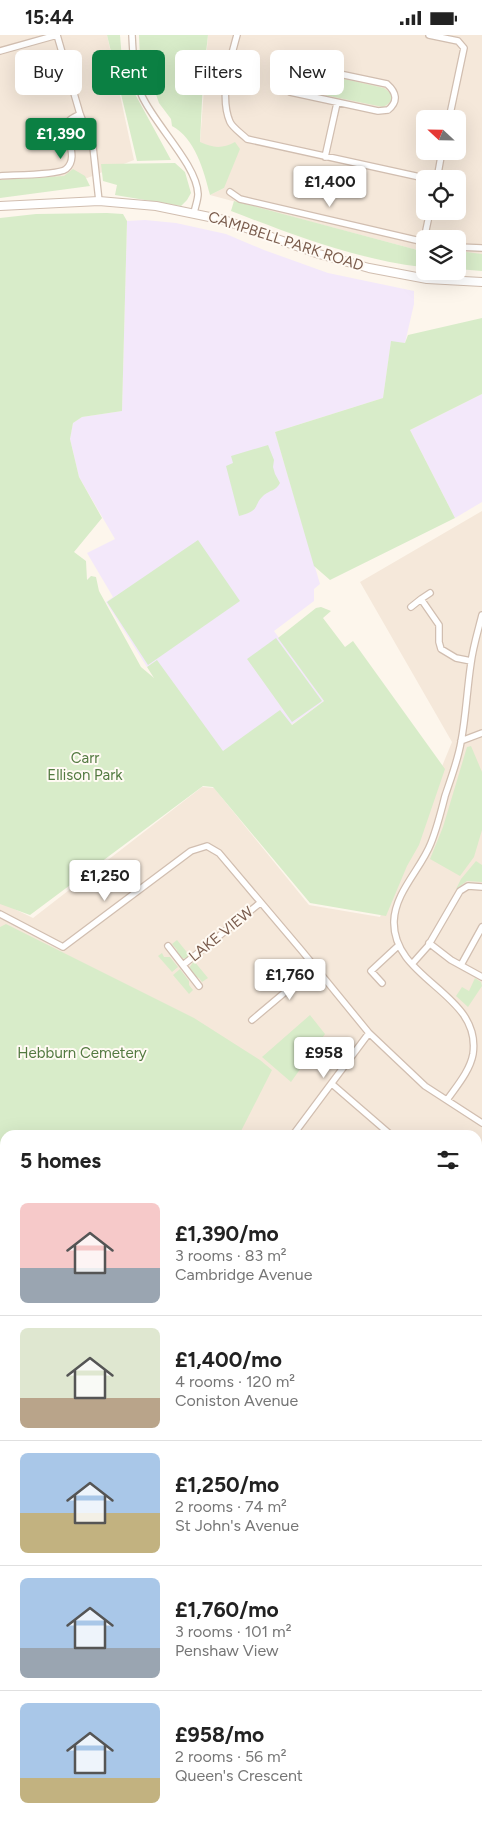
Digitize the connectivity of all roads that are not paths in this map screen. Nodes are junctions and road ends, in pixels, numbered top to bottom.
1 (57, 35) edge
2 (132, 35) edge
3 (238, 35) edge
4 (429, 35) edge
5 (0, 51) edge
6 (337, 103) junction
7 (451, 110) edge
8 (80, 114) junction
9 (325, 157) junction
10 (0, 176) edge
11 (416, 176) edge
12 (230, 192) dead end
13 (99, 201) junction
14 (0, 206) edge
15 (194, 213) junction
16 (416, 240) edge
17 (466, 247) edge
18 (482, 248) edge
19 (416, 274) edge
20 (466, 280) edge
21 (482, 282) edge
22 (430, 593) dead end
23 (421, 599) junction
24 (411, 607) dead end
25 (482, 615) edge
26 (471, 661) junction
27 (482, 733) edge
28 (461, 741) junction
29 (482, 887) edge
30 (260, 903) junction
31 (0, 914) edge
32 (482, 927) edge
33 (429, 943) junction
34 (399, 945) junction
35 (168, 946) dead end
36 (412, 964) junction
37 (182, 965) junction
38 (461, 965) junction
39 (315, 967) junction
40 (482, 977) edge
41 (382, 983) dead end
42 (199, 987) dead end
43 (252, 1020) dead end
44 (369, 1033) junction
45 (332, 1084) junction
46 (447, 1100) junction
47 (482, 1123) edge
48 (300, 1130) edge
49 (385, 1130) edge

1 - 5 street
1 - 8 street
2 - 15 street
3 - 9 street
4 - 7 street
6 - 6 street
6 - 9 street
8 - 10 street
8 - 13 street
9 - 11 street
12 - 16 street
13 - 14 street, CAMPBELL PARK ROAD
13 - 15 street, CAMPBELL PARK ROAD
15 - 19 street, CAMPBELL PARK ROAD
17 - 18 street
20 - 21 street, CAMPBELL PARK ROAD
22 - 23 street
23 - 24 street
23 - 26 street
25 - 26 street
26 - 28 street
27 - 28 street
28 - 34 street
29 - 33 street
30 - 31 street
30 - 37 street, LAKE VIEW
30 - 39 street
32 - 38 street
33 - 36 street
33 - 38 street
34 - 36 street
34 - 41 street
35 - 37 street, LAKE VIEW
36 - 46 street
37 - 42 street, LAKE VIEW
38 - 40 street
39 - 43 street
39 - 44 street
44 - 45 street
44 - 46 street
45 - 48 street
45 - 49 street
46 - 47 street

